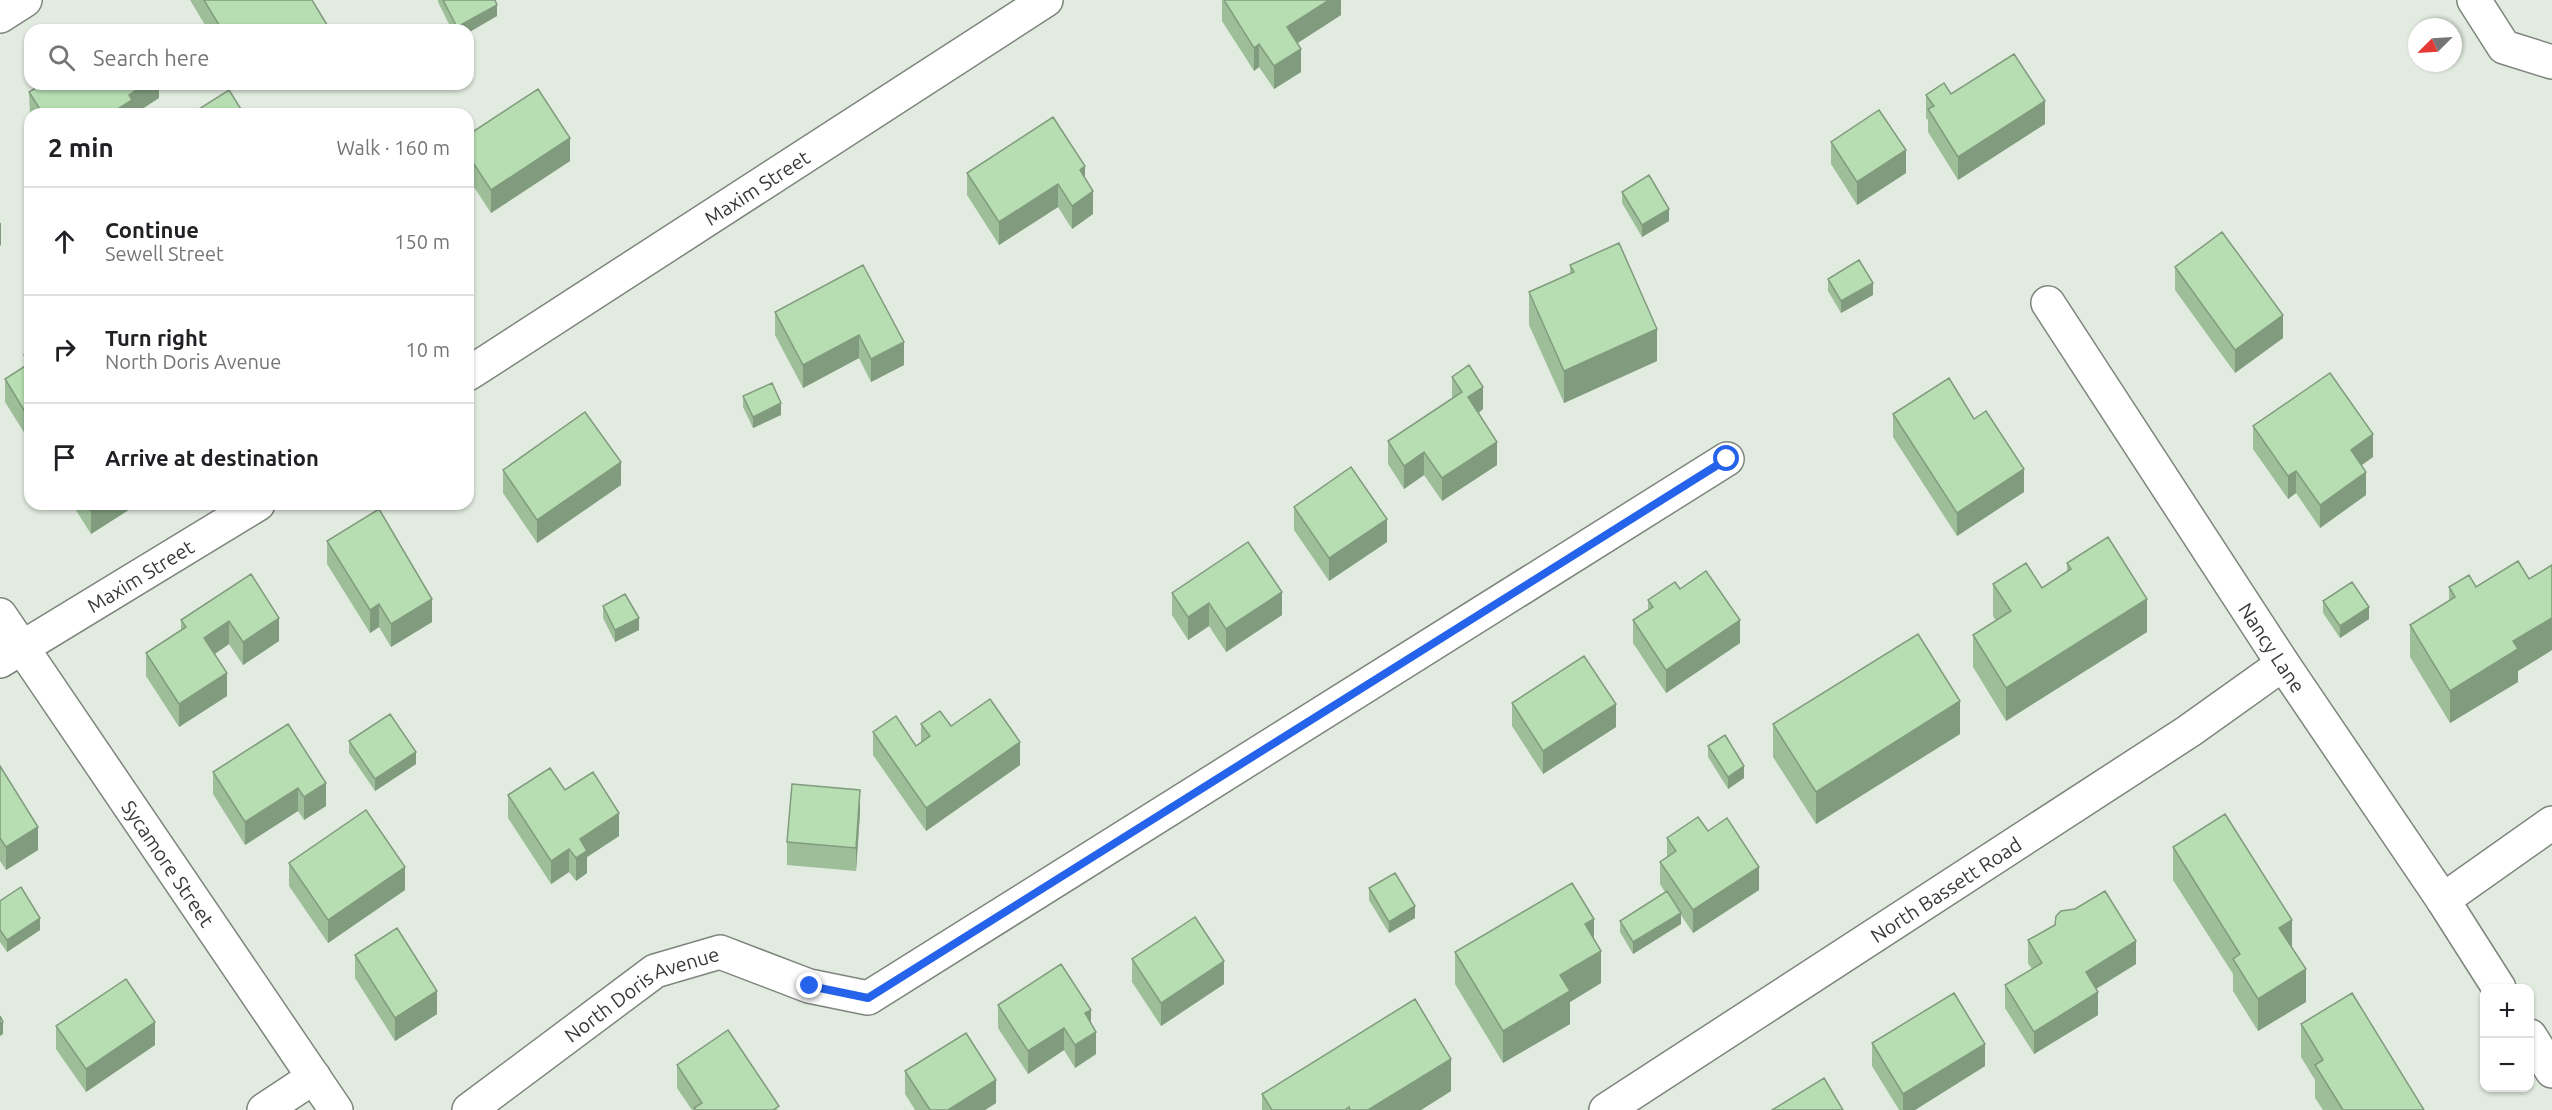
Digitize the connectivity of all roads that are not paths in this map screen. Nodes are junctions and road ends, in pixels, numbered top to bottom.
1 (25, 0) edge
2 (1046, 0) edge
3 (2474, 0) edge
4 (0, 16) edge
5 (2552, 62) edge
6 (2048, 303) dead end
7 (474, 370) edge
8 (1727, 459) dead end
9 (248, 510) edge
10 (0, 615) edge
11 (11, 655) edge
12 (2283, 664) junction
13 (2552, 823) edge
14 (2443, 900) junction
15 (2496, 984) edge
16 (2531, 1038) edge
17 (2552, 1071) edge
18 (314, 1077) junction
19 (264, 1110) edge
20 (336, 1110) edge
21 (469, 1110) edge
22 (1606, 1110) edge

1 - 4 street
2 - 7 street, Maxim Street
3 - 5 street
6 - 12 street, Nancy Lane
8 - 21 street, North Doris Avenue
9 - 11 street, Maxim Street
10 - 11 street, Sycamore Street
11 - 18 street, Sycamore Street
12 - 14 street, Nancy Lane
12 - 22 street, North Bassett Road
13 - 14 street
14 - 15 street, Nancy Lane
16 - 17 street
18 - 19 street
18 - 20 street, Sycamore Street

